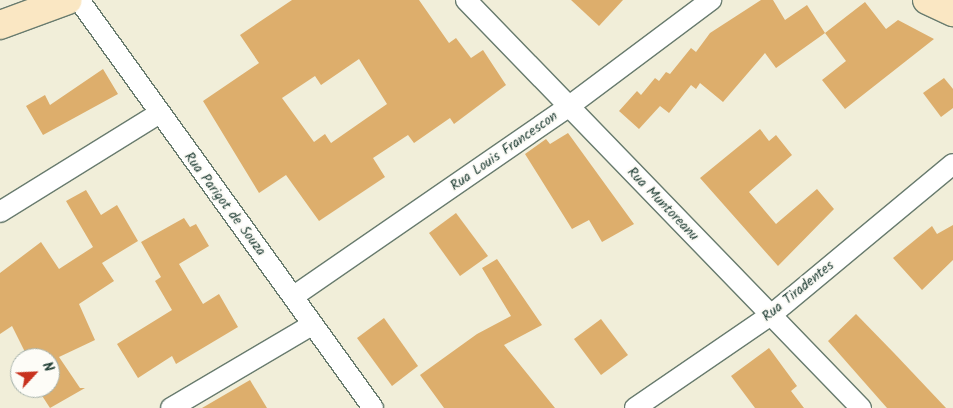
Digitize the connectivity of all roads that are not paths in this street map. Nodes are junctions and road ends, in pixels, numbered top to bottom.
1 (68, 0) edge
2 (79, 0) edge
3 (466, 0) edge
4 (711, 0) edge
5 (927, 0) edge
6 (953, 12) edge
7 (0, 25) edge
8 (568, 107) junction
9 (158, 114) junction
10 (953, 164) edge
11 (0, 212) edge
12 (294, 296) junction
13 (771, 314) junction
14 (312, 325) junction
15 (171, 408) edge
16 (373, 408) edge
17 (635, 408) edge
18 (861, 408) edge

1 - 7 main road
2 - 9 street, Rua Parigot de Souza
3 - 8 street, Rua Muntoreanu
4 - 8 street, Rua Louis Francescon
5 - 6 main road
8 - 12 street, Rua Louis Francescon
8 - 13 street, Rua Muntoreanu
9 - 11 street
9 - 12 street, Rua Parigot de Souza
10 - 13 street, Rua Tiradentes
12 - 14 street, Rua Parigot de Souza
13 - 17 street, Rua Tiradentes
13 - 18 street, Rua Muntoreanu
14 - 15 street
14 - 16 street, Rua Parigot de Souza

